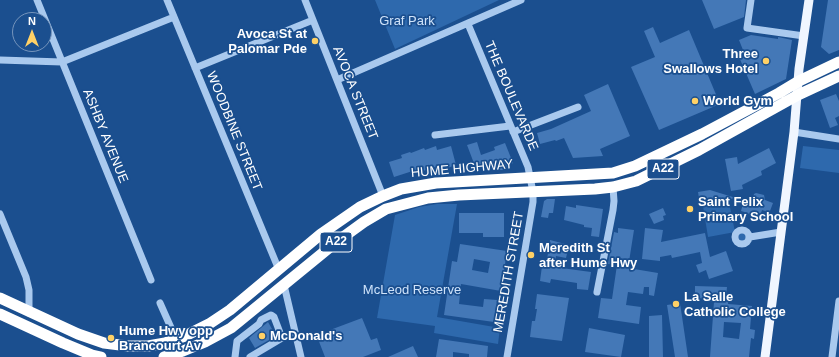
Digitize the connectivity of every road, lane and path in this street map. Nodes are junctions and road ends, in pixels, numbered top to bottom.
1 (37, 0) edge
2 (167, 0) edge
3 (305, 0) edge
4 (521, 0) edge
5 (751, 0) edge
6 (809, 0) edge
7 (174, 17) junction
8 (313, 20) junction
9 (468, 24) junction
10 (804, 36) junction
11 (0, 60) edge
12 (62, 62) junction
13 (839, 62) edge
14 (194, 68) junction
15 (839, 76) edge
16 (337, 80) junction
17 (799, 81) junction
18 (798, 95) junction
19 (578, 107) dead end
20 (512, 129) junction
21 (794, 132) junction
22 (435, 135) dead end
23 (839, 139) edge
24 (611, 173) junction
25 (531, 178) junction
26 (613, 187) junction
27 (533, 192) junction
28 (384, 196) junction
29 (0, 214) edge
30 (781, 232) junction
31 (750, 237) dead end
32 (279, 270) junction
33 (151, 280) dead end
34 (284, 285) junction
35 (597, 292) dead end
36 (0, 298) edge
37 (839, 301) edge
38 (160, 303) dead end
39 (30, 312) junction
40 (0, 314) edge
41 (242, 337) junction
42 (176, 340) junction
43 (104, 343) junction
44 (101, 357) edge
45 (164, 357) edge
46 (234, 357) edge
47 (238, 357) edge
48 (250, 357) edge
49 (301, 357) edge
50 (507, 357) edge
51 (765, 357) edge
52 (832, 357) edge

1 - 12 street, ASHBY AVENUE
2 - 7 street, WOODBINE STREET
3 - 8 street, AVOCA STREET
4 - 9 street
5 - 10 street
6 - 10 main road
7 - 12 street
7 - 14 street, WOODBINE STREET
8 - 14 street
8 - 16 street, AVOCA STREET
9 - 16 street
9 - 20 street, THE BOULEVARDE
10 - 17 main road
11 - 12 street
12 - 33 street, ASHBY AVENUE
13 - 17 highway, HUME HIGHWAY / A22
14 - 32 street, WOODBINE STREET
15 - 18 highway, HUME HIGHWAY / A22
16 - 28 street, AVOCA STREET
17 - 18 main road
17 - 24 highway, HUME HIGHWAY / A22
18 - 21 main road
18 - 26 highway, HUME HIGHWAY / A22
19 - 20 street
20 - 22 street
20 - 25 street, THE BOULEVARDE
21 - 23 street
21 - 30 main road
24 - 25 highway, HUME HIGHWAY / A22
24 - 26 highway
25 - 27 street, THE BOULEVARDE
25 - 28 highway, HUME HIGHWAY / A22
26 - 27 highway, HUME HIGHWAY / A22
26 - 35 street
27 - 34 highway, HUME HIGHWAY / A22
27 - 50 street, MEREDITH STREET
28 - 32 highway, HUME HIGHWAY / A22
29 - 39 street
30 - 31 street
30 - 51 main road
32 - 42 highway, HUME HIGHWAY / A22
34 - 45 highway, HUME HIGHWAY / A22
34 - 49 street
36 - 39 highway, HUME HIGHWAY / A22
37 - 52 street
38 - 42 street
39 - 43 highway, HUME HIGHWAY / A22
40 - 44 highway
41 - 46 street
41 - 47 street
41 - 48 street
42 - 43 highway, HUME HIGHWAY / A22
43 - 44 street

